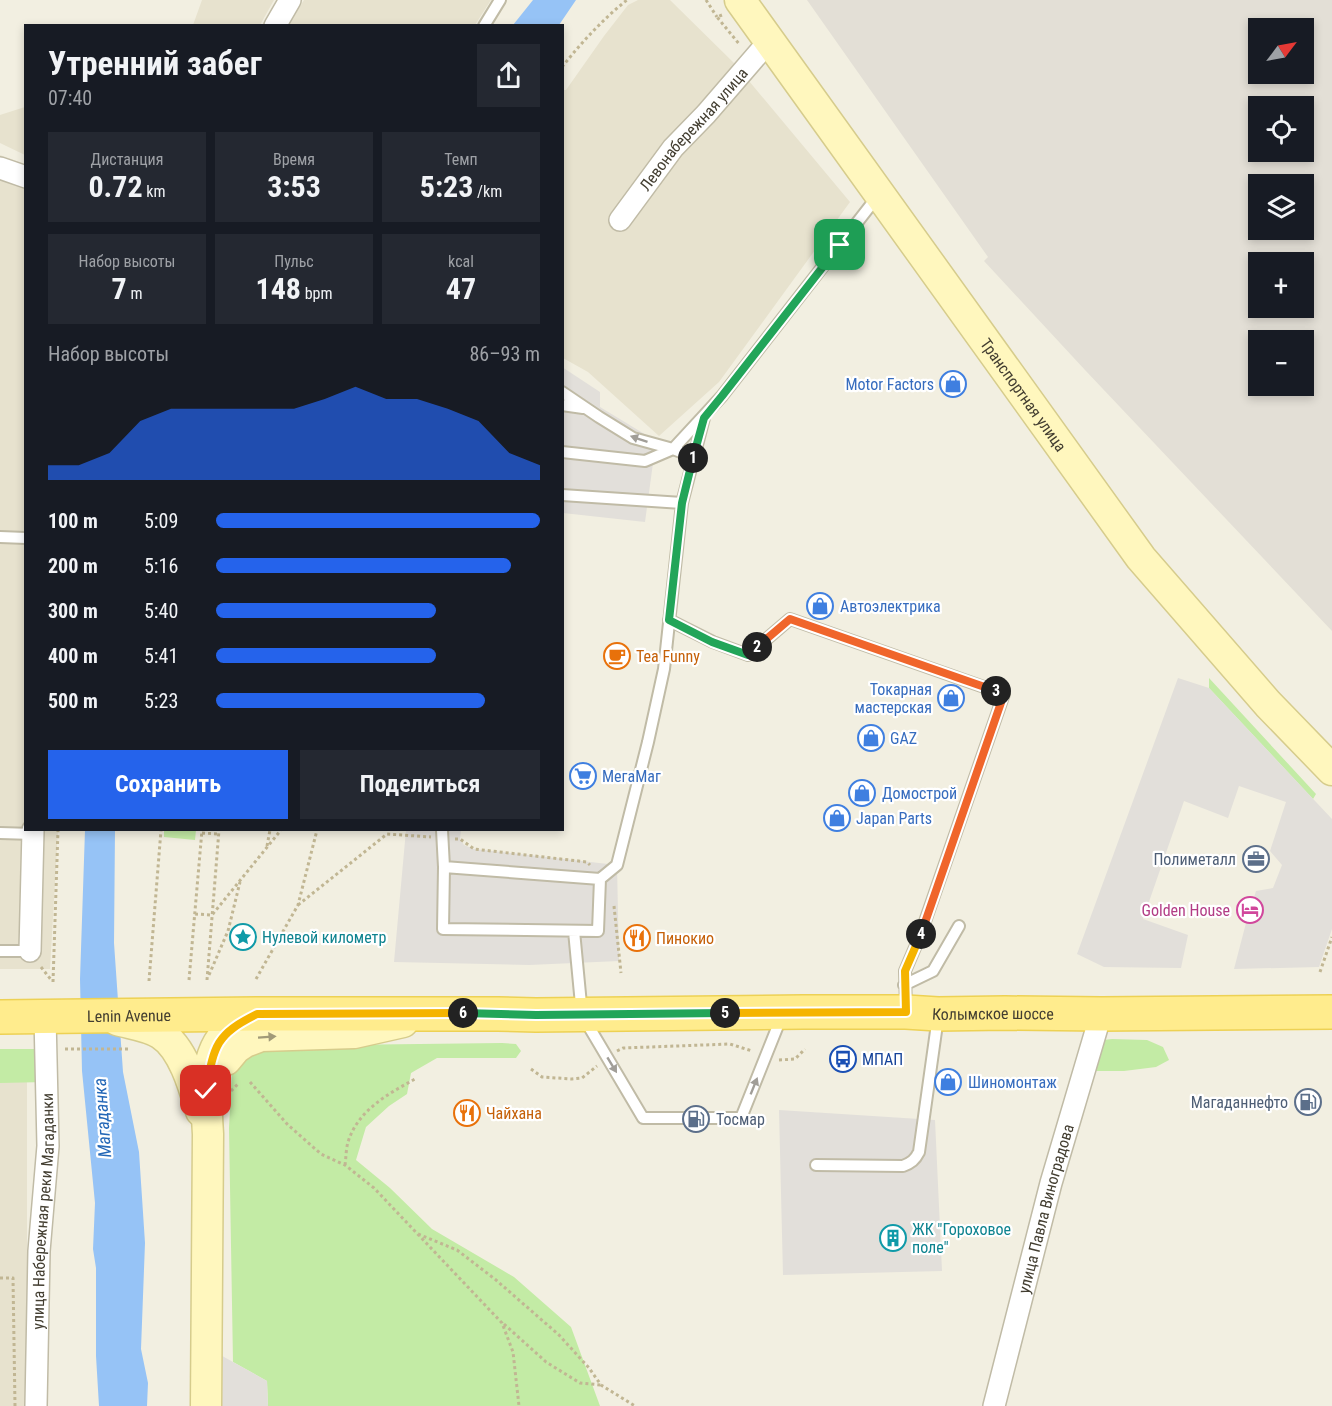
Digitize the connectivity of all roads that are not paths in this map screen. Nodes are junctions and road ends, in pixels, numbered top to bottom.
1 (290, 0) edge
2 (500, 0) edge
3 (728, 9) edge
4 (276, 24) edge
5 (485, 24) edge
6 (769, 41) junction
7 (0, 168) edge
8 (24, 176) edge
9 (879, 194) junction
10 (620, 220) dead end
11 (564, 393) edge
12 (564, 405) edge
13 (586, 408) junction
14 (704, 418) junction
15 (673, 449) junction
16 (564, 452) edge
17 (694, 458) junction
18 (564, 495) edge
19 (682, 503) junction
20 (0, 537) edge
21 (24, 537) edge
22 (669, 620) junction
23 (1332, 770) edge
24 (442, 831) edge
25 (33, 832) edge
26 (0, 833) edge
27 (444, 867) junction
28 (600, 879) junction
29 (959, 926) dead end
30 (574, 931) junction
31 (0, 951) edge
32 (30, 951) joint
33 (905, 999) junction
34 (1332, 1012) edge
35 (439, 1013) junction
36 (783, 1013) junction
37 (257, 1014) junction
38 (938, 1014) junction
39 (1101, 1014) junction
40 (582, 1015) junction
41 (51, 1016) junction
42 (0, 1017) edge
43 (146, 1032) junction
44 (207, 1134) junction
45 (816, 1165) dead end
46 (36, 1406) edge
47 (206, 1406) edge
48 (994, 1406) edge

1 - 4 street
2 - 5 lane
3 - 6 main road, Транспортная улица
6 - 9 main road, Транспортная улица
6 - 10 street, Левонабережная улица
7 - 8 street
9 - 14 lane
9 - 23 main road, Транспортная улица
11 - 13 lane
12 - 13 lane
15 -> 13 lane
14 - 15 lane
14 - 17 lane
15 - 16 lane
15 - 17 lane
17 - 19 lane
18 - 19 lane
19 - 22 lane
20 - 21 lane
22 - 28 lane
22 - 33 lane
24 - 27 lane
25 - 26 lane
25 - 32 street
27 - 28 lane
27 - 30 lane
28 - 30 lane
29 - 33 lane
30 - 40 lane
31 - 32 lane
33 - 36 main road, Колымское шоссе
33 - 38 main road, Колымское шоссе
34 - 39 main road, Колымское шоссе
35 - 37 main road, Колымское шоссе
35 - 40 main road, Колымское шоссе
44 -> 35 main road
36 - 40 main road, Колымское шоссе
40 -> 36 lane
37 - 43 main road, Lenin Avenue
37 - 44 main road
38 - 39 main road, Колымское шоссе
38 - 45 lane
39 - 48 street, улица Павла Виноградова
41 - 42 main road, Lenin Avenue
41 - 43 main road, Lenin Avenue
41 - 46 street, улица Набережная реки Магаданки
43 - 44 main road
44 - 47 main road

